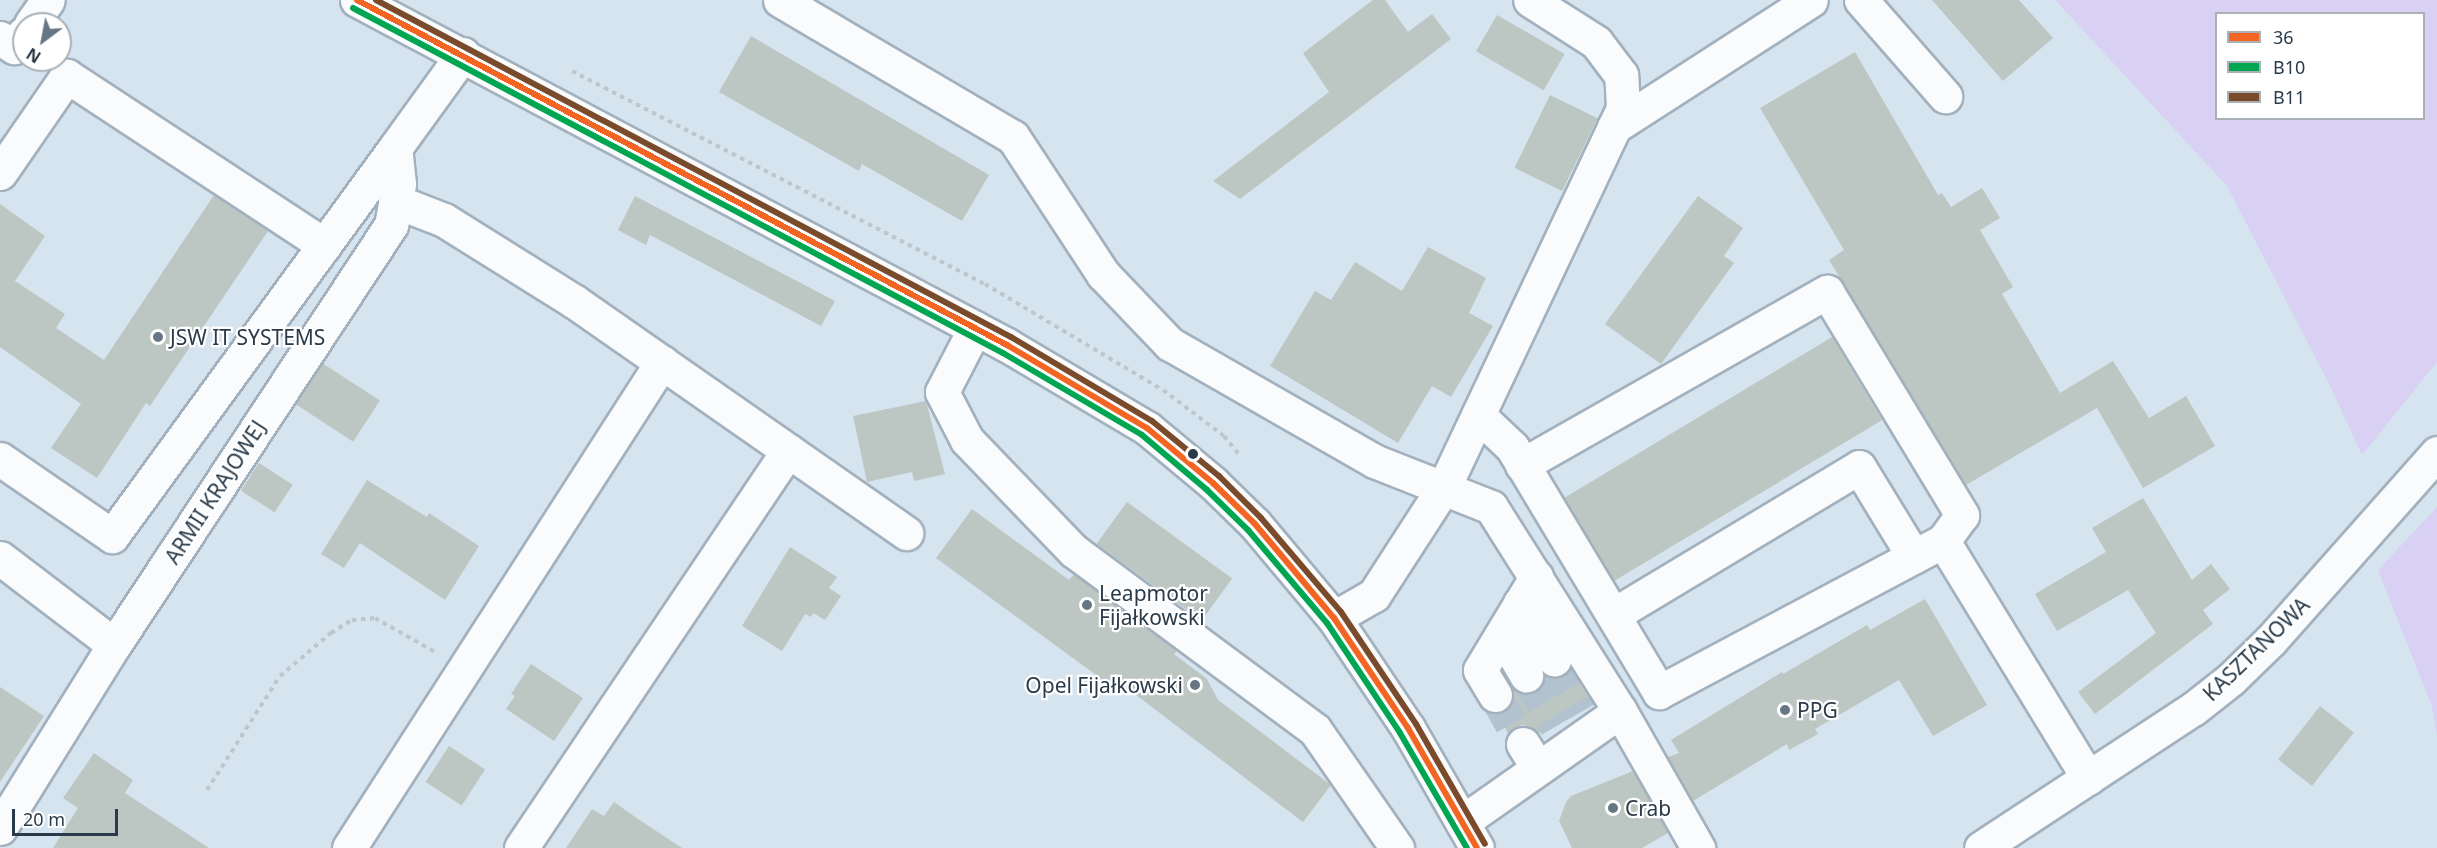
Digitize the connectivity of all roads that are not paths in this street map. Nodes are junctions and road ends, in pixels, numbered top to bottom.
1 (357, 0) edge
2 (780, 0) edge
3 (1530, 0) edge
4 (1811, 0) edge
5 (1861, 0) edge
6 (463, 54) junction
7 (1946, 96) dead end
8 (1614, 127) junction
9 (395, 148) junction
10 (0, 173) edge
11 (395, 201) junction
12 (324, 245) junction
13 (975, 328) junction
14 (662, 362) junction
15 (1478, 414) junction
16 (788, 450) junction
17 (2437, 453) edge
18 (0, 459) edge
19 (1522, 465) junction
20 (1444, 487) junction
21 (906, 533) dead end
22 (1943, 542) junction
23 (1914, 557) junction
24 (0, 558) edge
25 (1528, 590) junction
26 (1613, 615) junction
27 (1334, 618) junction
28 (1502, 634) junction
29 (114, 645) junction
30 (1554, 659) tunnel mouth
31 (1526, 675) tunnel mouth
32 (1495, 695) tunnel mouth
33 (1600, 716) junction
34 (2088, 778) junction
35 (0, 828) edge
36 (1470, 835) edge
37 (349, 848) edge
38 (521, 848) edge
39 (1397, 848) edge
40 (1698, 848) edge
41 (1982, 848) edge

1 - 6 street
2 - 20 street
3 - 8 street
4 - 8 street
5 - 7 street
6 - 9 street
6 - 13 street
8 - 15 street
9 - 11 street, ARMII KRAJOWEJ
9 - 12 street
10 - 12 street
11 - 14 street
11 - 29 street, ARMII KRAJOWEJ
12 - 18 street
13 - 27 street
13 - 39 street
14 - 16 street
14 - 37 street
15 - 19 street
15 - 20 street
16 - 21 street
16 - 38 street
17 - 34 street, KASZTANOWA
19 - 22 street
19 - 26 street
20 - 25 street
20 - 27 street
22 - 23 street
22 - 34 street
23 - 26 street
23 - 26 street
24 - 29 street
25 - 28 street
25 - 30 street
25 - 33 street
27 - 36 street
28 - 31 street
28 - 32 street
29 - 35 street, ARMII KRAJOWEJ
33 - 36 street
33 - 40 street
34 - 41 street, KASZTANOWA

